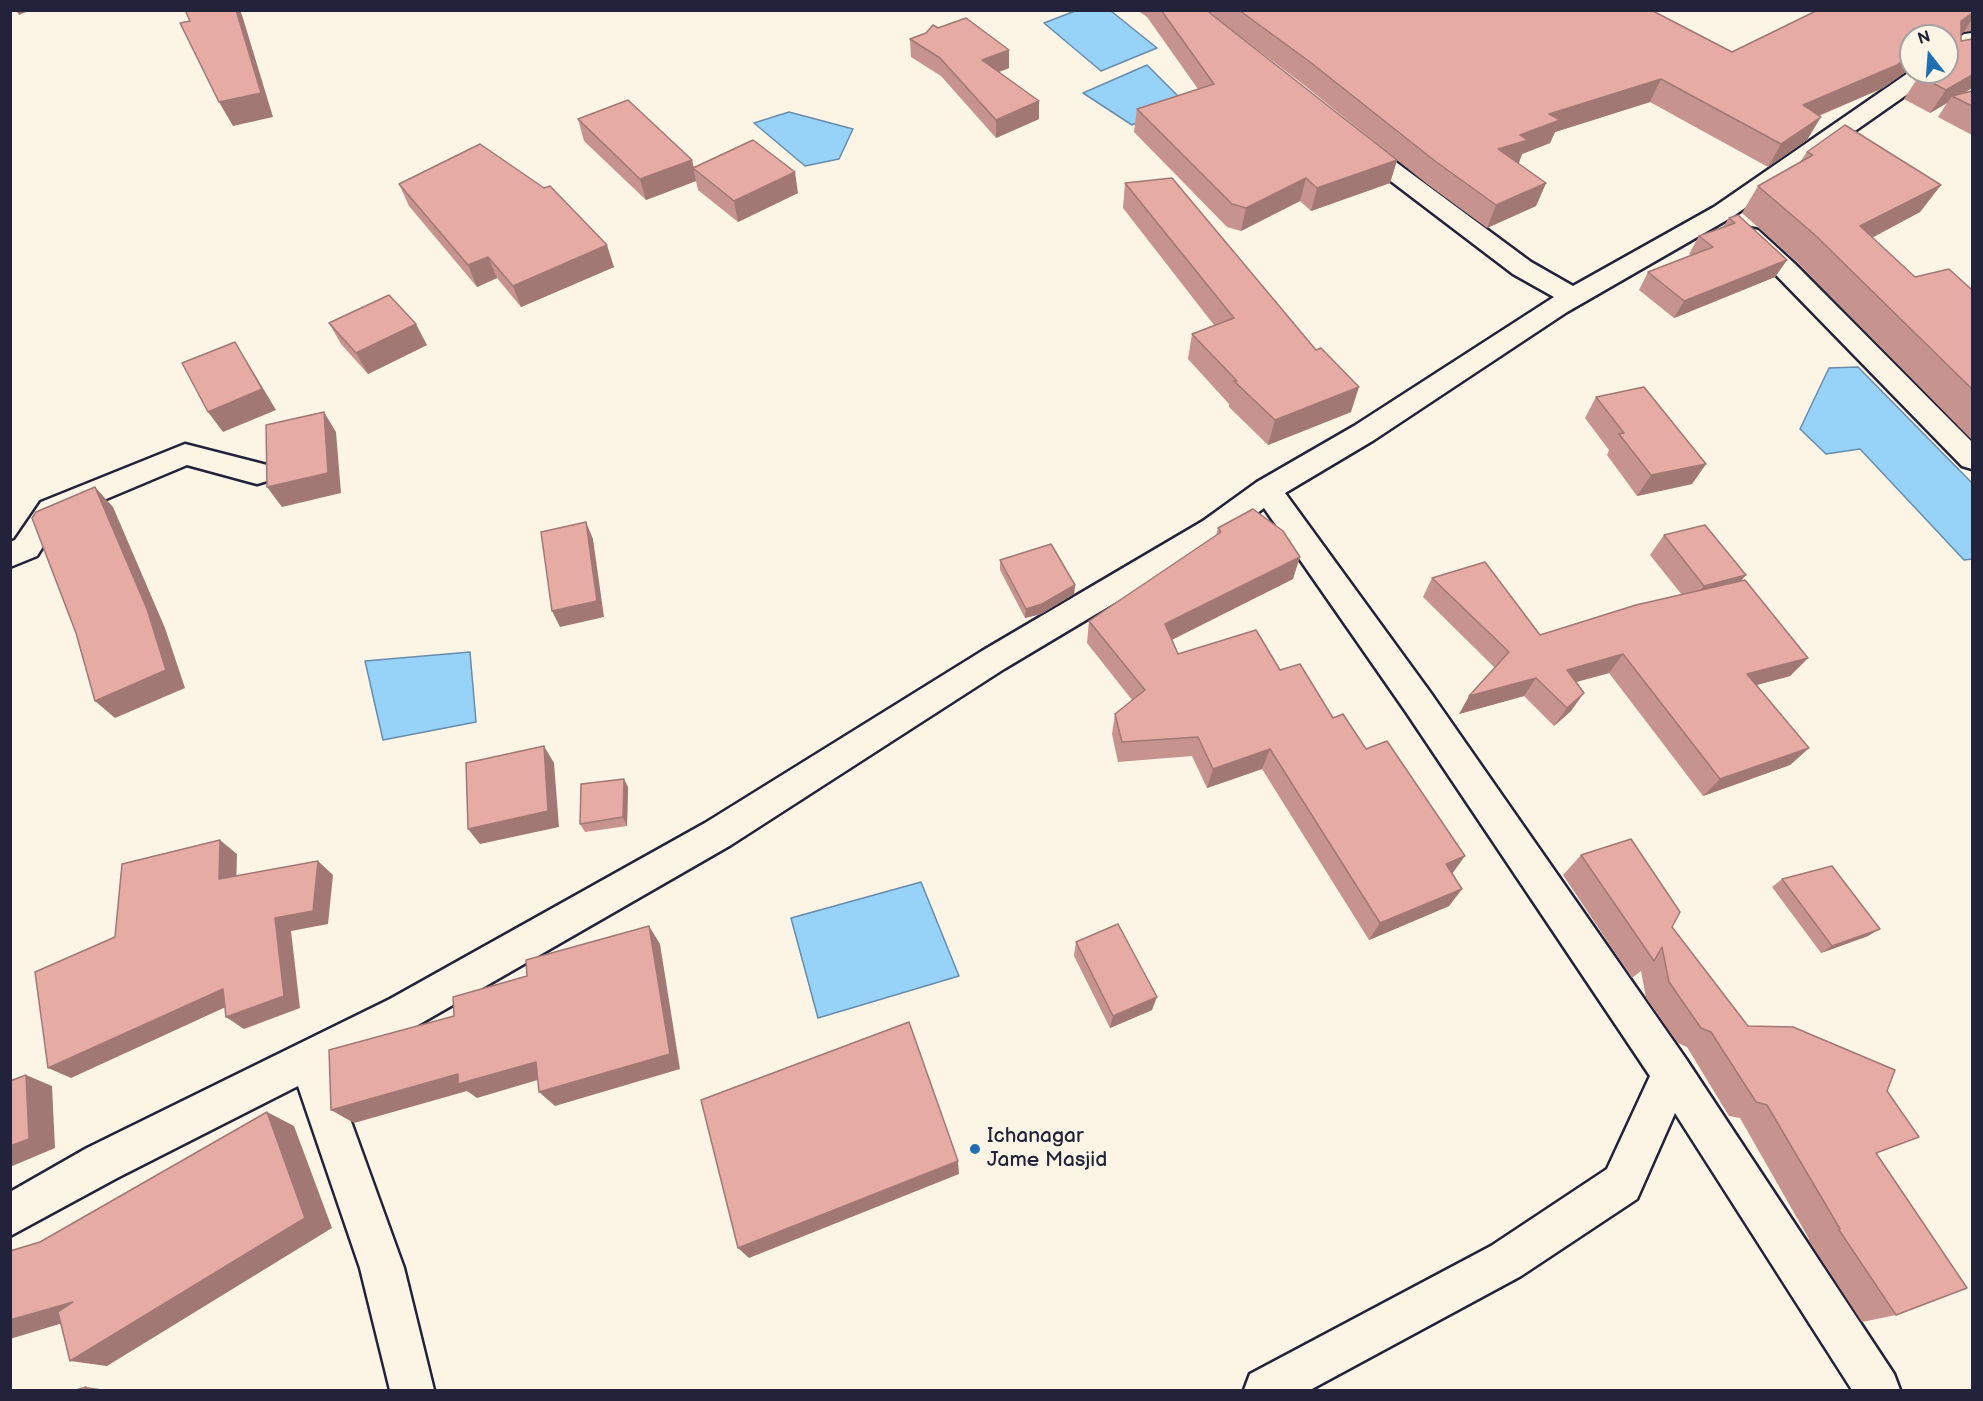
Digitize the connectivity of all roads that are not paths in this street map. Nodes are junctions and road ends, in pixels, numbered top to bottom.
1 (1972, 39) edge
2 (1959, 48) edge
3 (1907, 84) edge
4 (1339, 129) edge
5 (1723, 213) junction
6 (1575, 298) junction
7 (1972, 459) edge
8 (257, 473) dead end
9 (1267, 490) junction
10 (10, 555) edge
11 (309, 1060) junction
12 (1672, 1074) junction
13 (10, 1215) edge
14 (412, 1390) edge
15 (1266, 1390) edge
16 (1878, 1390) edge

1 - 2 street
3 - 5 street
4 - 6 street
5 - 6 street
5 - 7 street
6 - 9 street
8 - 10 street
9 - 11 street
9 - 12 street
11 - 13 street
11 - 14 street
12 - 15 street
12 - 16 street

